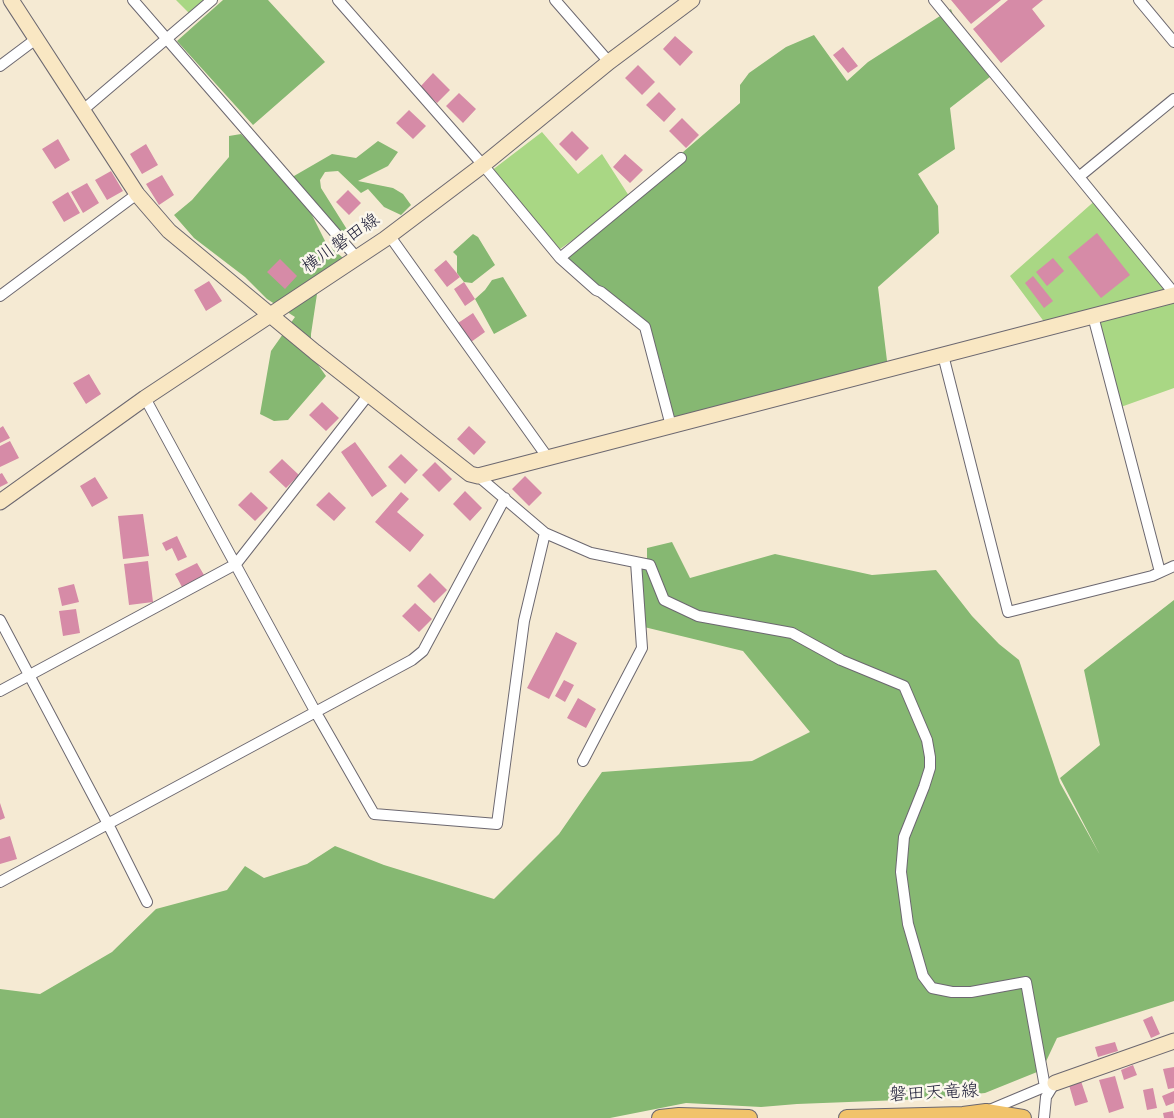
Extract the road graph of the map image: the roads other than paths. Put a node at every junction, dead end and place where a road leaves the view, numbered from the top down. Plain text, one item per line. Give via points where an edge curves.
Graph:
1 (11, 0) edge
2 (133, 0) edge
3 (212, 0) edge
4 (338, 0) edge
5 (555, 0) edge
6 (692, 0) edge
7 (934, 0) edge
8 (1139, 0) edge
9 (166, 38) junction
10 (36, 39) junction
11 (1174, 42) edge
12 (609, 62) junction
13 (0, 66) edge
14 (1174, 99) edge
15 (83, 110) junction
16 (681, 158) dead end
17 (483, 165) junction
18 (1080, 176) junction
19 (137, 194) junction
20 (389, 235) junction
21 (357, 258) junction
22 (560, 258) junction
23 (1174, 294) edge
24 (0, 296) edge
25 (270, 315) junction
26 (1093, 316) junction
27 (942, 355) junction
28 (369, 394) junction
29 (145, 398) junction
30 (671, 426) junction
31 (548, 458) junction
32 (478, 476) junction
33 (505, 498) junction
34 (0, 502) edge
35 (546, 533) junction
36 (636, 562) junction
37 (236, 564) junction
38 (1174, 566) edge
39 (1160, 572) junction
40 (0, 620) edge
41 (29, 676) junction
42 (0, 691) edge
43 (315, 711) junction
44 (583, 761) dead end
45 (108, 824) junction
46 (0, 882) edge
47 (147, 902) dead end
48 (1174, 1041) edge
49 (1050, 1085) junction
50 (986, 1112) junction
51 (963, 1117) edge
52 (660, 1118) edge
53 (749, 1118) edge
54 (847, 1118) edge
55 (1023, 1118) edge
56 (1044, 1118) edge

1 - 10 street
2 - 9 street
3 - 9 street
4 - 17 street
5 - 12 street
6 - 12 street, 横川磐田線
7 - 18 street
8 - 11 street
9 - 15 street
9 - 21 street
10 - 13 street
10 - 15 street
12 - 17 street, 横川磐田線
14 - 18 street
15 - 19 street
16 - 22 street
17 - 20 street, 横川磐田線
17 - 22 street
18 - 23 street
19 - 24 street
19 - 25 street via 169,231
20 - 21 street, 横川磐田線
20 - 31 street
21 - 25 street, 横川磐田線
22 - 30 street via 645,327
23 - 26 street
25 - 28 street
25 - 29 street, 横川磐田線
26 - 27 street
26 - 39 street
27 - 30 street
27 - 39 street via 1008,612
28 - 32 street via 470,474
28 - 37 street
29 - 34 street, 横川磐田線
29 - 37 street
30 - 31 street
31 - 32 street
32 - 33 street
33 - 35 street
33 - 43 street via 423,651 412,660
35 - 36 street via 591,553
35 - 43 street via 524,621 497,824 374,814
36 - 44 street via 642,648
36 - 49 street via 650,565 664,600 725,622 792,633 841,660 904,686 928,740 930,757 924,787 904,837 901,872 908,924 923,976 932,988 952,992 971,992 1026,982
37 - 41 street
37 - 43 street
38 - 39 street
40 - 41 street
41 - 42 street
41 - 45 street
43 - 45 street
45 - 46 street
45 - 47 street
48 - 49 street
49 - 50 street
49 - 56 street
50 - 51 main road, 磐田天竜線
50 - 55 main road, 磐田天竜線
51 - 54 main road, 磐田天竜線
52 - 53 main road

